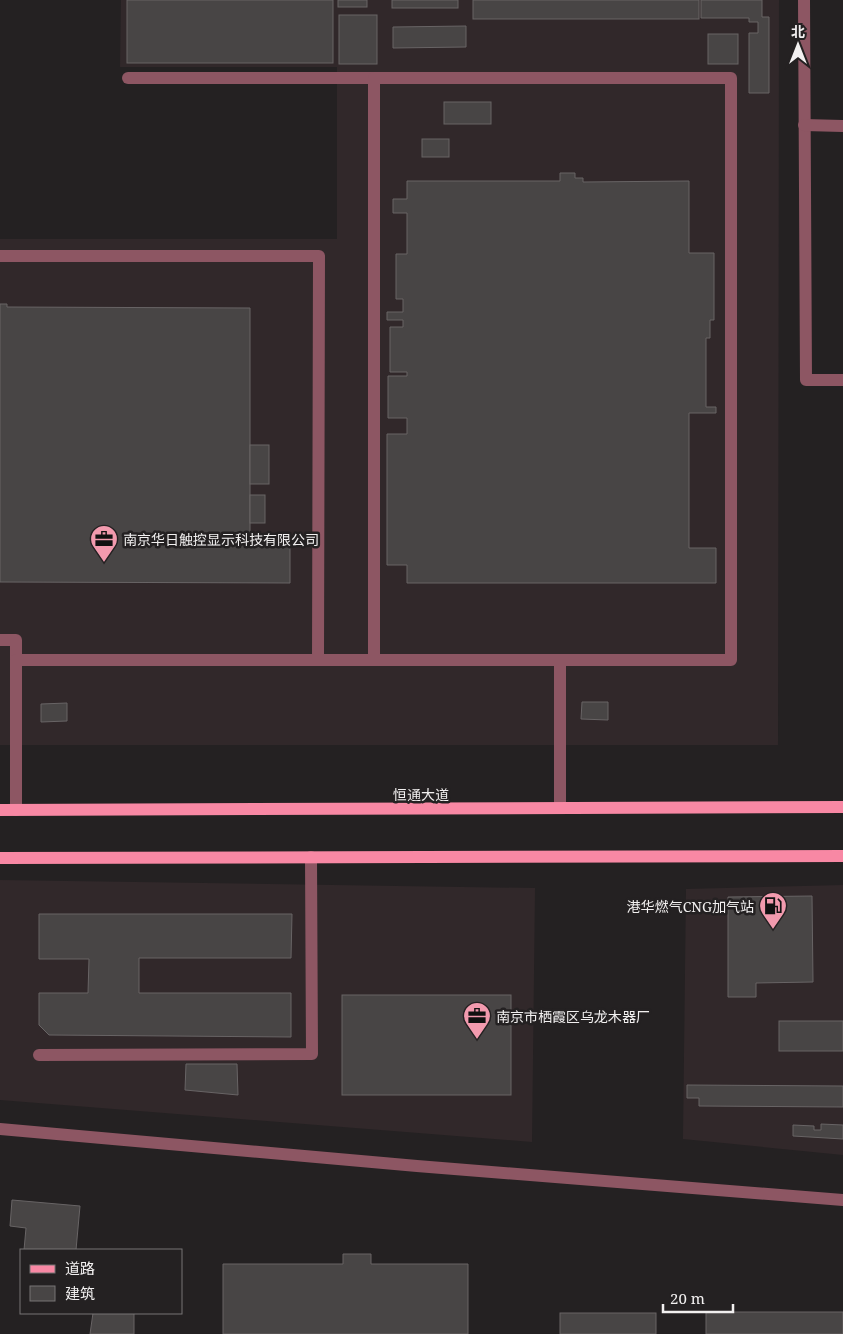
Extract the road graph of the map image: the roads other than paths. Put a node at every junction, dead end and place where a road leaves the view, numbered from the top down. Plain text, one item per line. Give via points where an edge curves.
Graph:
1 (804, 0) edge
2 (128, 78) dead end
3 (374, 78) junction
4 (804, 126) junction
5 (843, 126) edge
6 (0, 256) edge
7 (843, 380) edge
8 (0, 640) edge
9 (16, 660) junction
10 (318, 660) junction
11 (374, 660) junction
12 (560, 660) junction
13 (843, 807) edge
14 (560, 808) junction
15 (0, 810) edge
16 (16, 810) junction
17 (843, 856) edge
18 (312, 857) junction
19 (0, 858) edge
20 (39, 1055) dead end
21 (0, 1129) edge
22 (843, 1200) edge

1 - 4 lane
2 - 3 lane
3 - 11 lane
3 - 12 lane via 731,78 731,660
4 - 5 lane
4 - 7 lane via 806,380
6 - 10 lane via 319,256
8 - 9 lane via 16,640
9 - 10 lane
9 - 16 lane
10 - 11 lane
11 - 12 lane
12 - 14 lane
13 - 14 main road, 恒通大道
14 - 16 main road, 恒通大道
15 - 16 main road, 恒通大道
17 - 18 main road
18 - 19 main road
18 - 20 lane via 312,1054
21 - 22 lane

